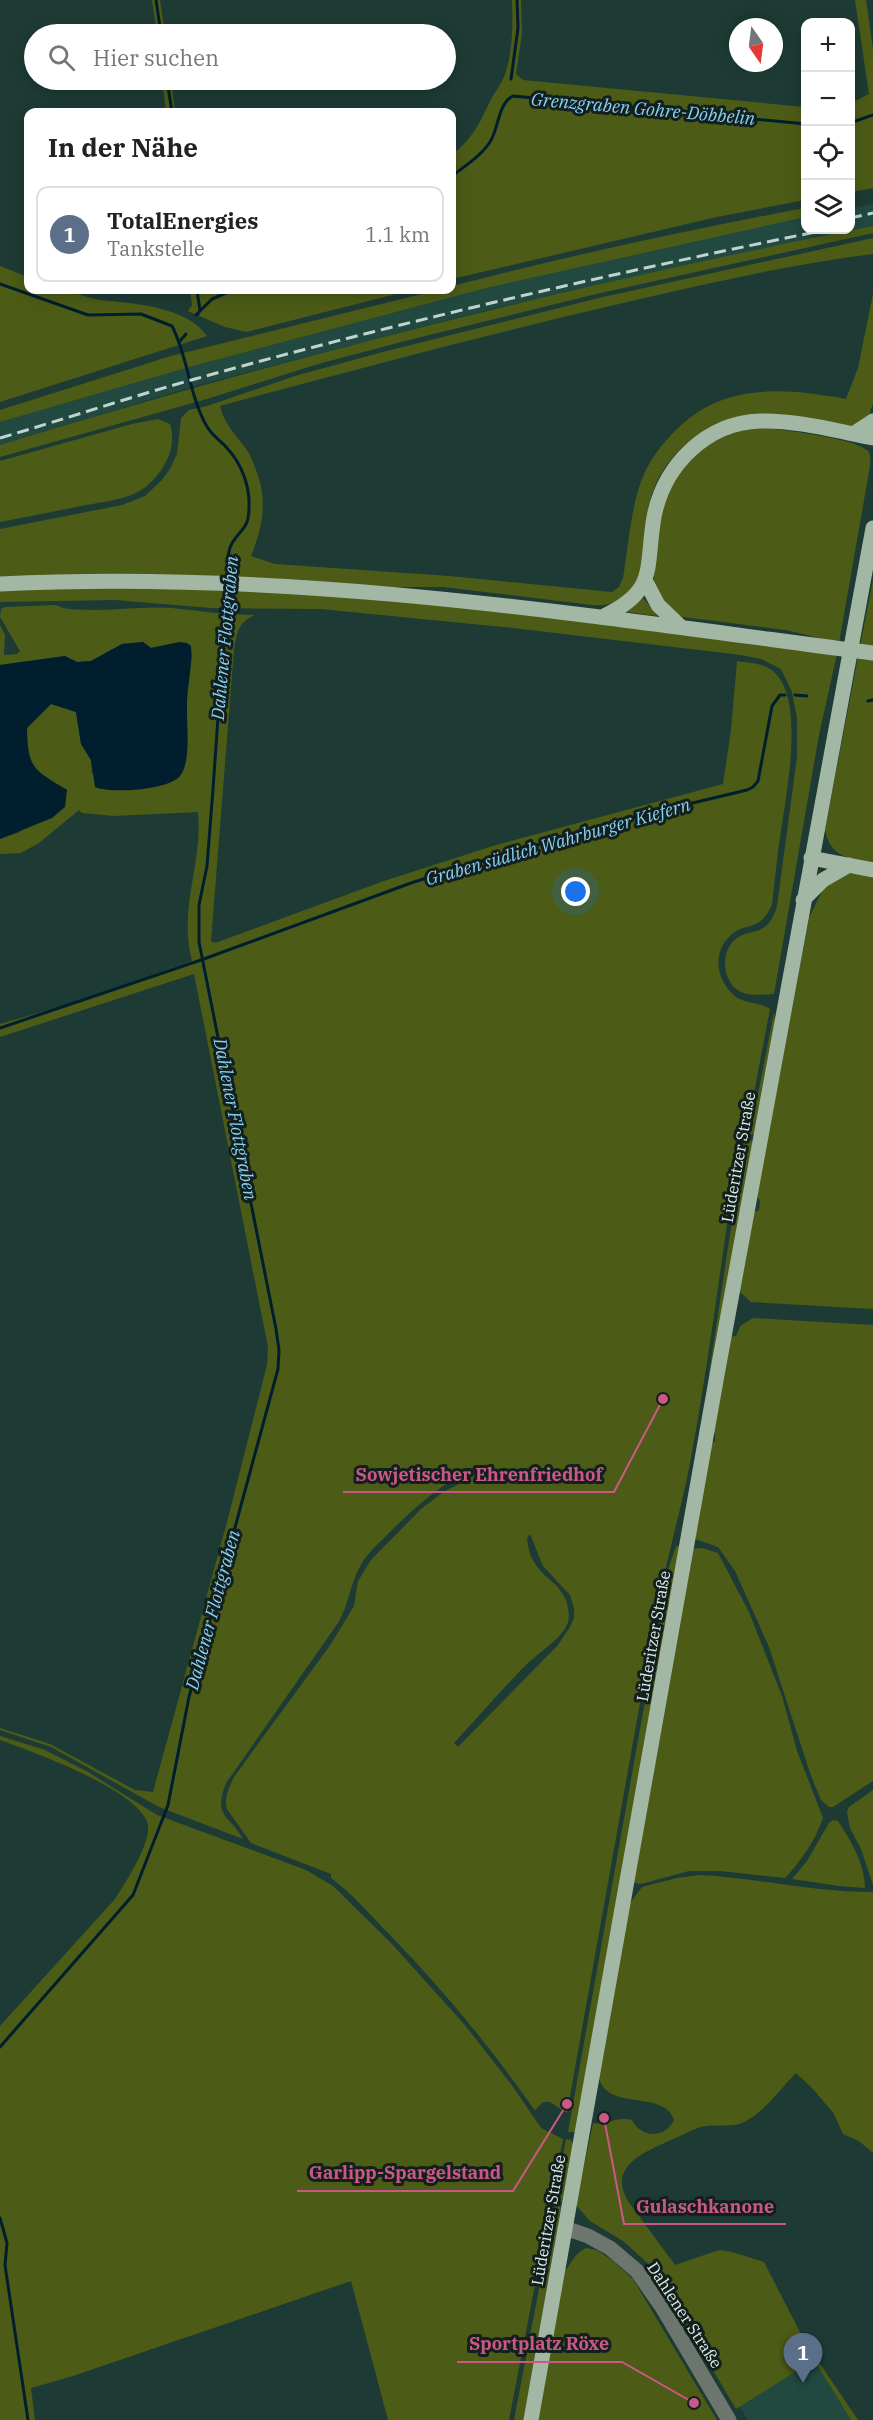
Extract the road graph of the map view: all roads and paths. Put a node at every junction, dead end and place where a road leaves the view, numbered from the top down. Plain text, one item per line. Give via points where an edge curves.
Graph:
1 (873, 421) edge
2 (853, 434) junction
3 (873, 438) edge
4 (873, 528) edge
5 (646, 582) junction
6 (0, 584) edge
7 (602, 617) junction
8 (681, 627) junction
9 (873, 653) edge
10 (812, 858) junction
11 (849, 865) junction
12 (873, 870) edge
13 (803, 900) junction
14 (565, 2228) junction
15 (531, 2420) edge
16 (729, 2420) edge

1 - 2 main road
2 - 3 main road
2 - 5 main road via 760,421 733,426 701,441 679,462 662,490 654,518
4 - 10 main road, Lüderitzer Straße
5 - 7 main road via 626,604
5 - 8 main road via 658,605
6 - 7 main road via 240,582 443,597
7 - 8 main road
8 - 9 main road
10 - 11 main road
10 - 13 main road, Lüderitzer Straße
11 - 12 main road
11 - 13 main road via 824,880
13 - 14 main road, Lüderitzer Straße
14 - 15 main road, Lüderitzer Straße
14 - 16 street, Dahlener Straße via 610,2248 637,2271

